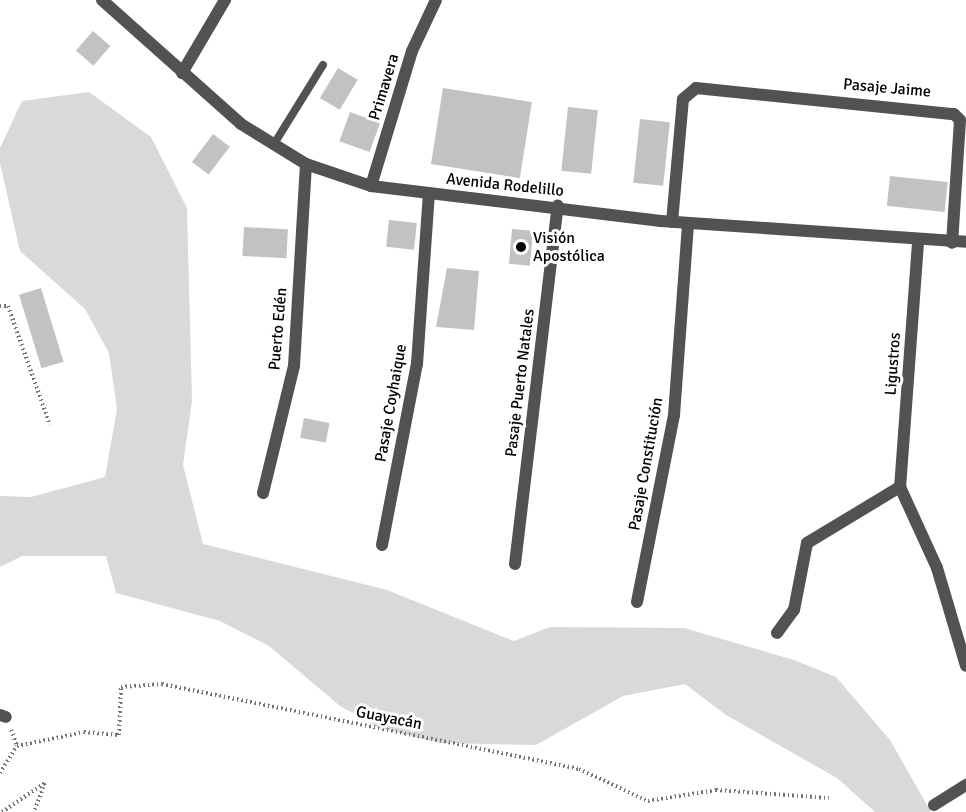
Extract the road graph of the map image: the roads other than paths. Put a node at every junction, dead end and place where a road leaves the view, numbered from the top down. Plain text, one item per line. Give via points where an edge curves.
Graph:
1 (102, 0) edge
2 (225, 0) edge
3 (436, 0) edge
4 (323, 65) dead end
5 (182, 73) junction
6 (274, 144) junction
7 (306, 164) junction
8 (371, 186) junction
9 (429, 194) junction
10 (558, 206) junction
11 (672, 222) junction
12 (688, 224) junction
13 (966, 242) edge
14 (918, 243) junction
15 (952, 243) junction
16 (900, 487) junction
17 (262, 493) dead end
18 (382, 545) dead end
19 (516, 564) dead end
20 (637, 602) dead end
21 (777, 633) dead end
22 (966, 666) edge
23 (966, 785) edge
24 (934, 805) dead end

1 - 5 street, Avenida Rodelillo
2 - 5 street
3 - 8 street, Primavera via 412,51
4 - 6 lane
5 - 6 street, Avenida Rodelillo via 241,124
6 - 7 street, Avenida Rodelillo
7 - 8 street, Avenida Rodelillo
7 - 17 street, Puerto Edén via 294,366
8 - 9 street, Avenida Rodelillo
9 - 10 street, Avenida Rodelillo
9 - 18 street, Pasaje Coyhaique via 417,364
10 - 11 street, Avenida Rodelillo
10 - 19 street, Pasaje Puerto Natales
11 - 12 street, Avenida Rodelillo
11 - 15 street, Pasaje Jaime via 686,91 696,87 950,111 960,120
12 - 14 street, Avenida Rodelillo
12 - 20 street, Pasaje Constitución via 674,415
13 - 15 street, Avenida Rodelillo
14 - 15 street, Avenida Rodelillo
14 - 16 street, Ligustros
16 - 21 street via 807,543 794,610
16 - 22 street, Ligustros via 937,568
23 - 24 street

